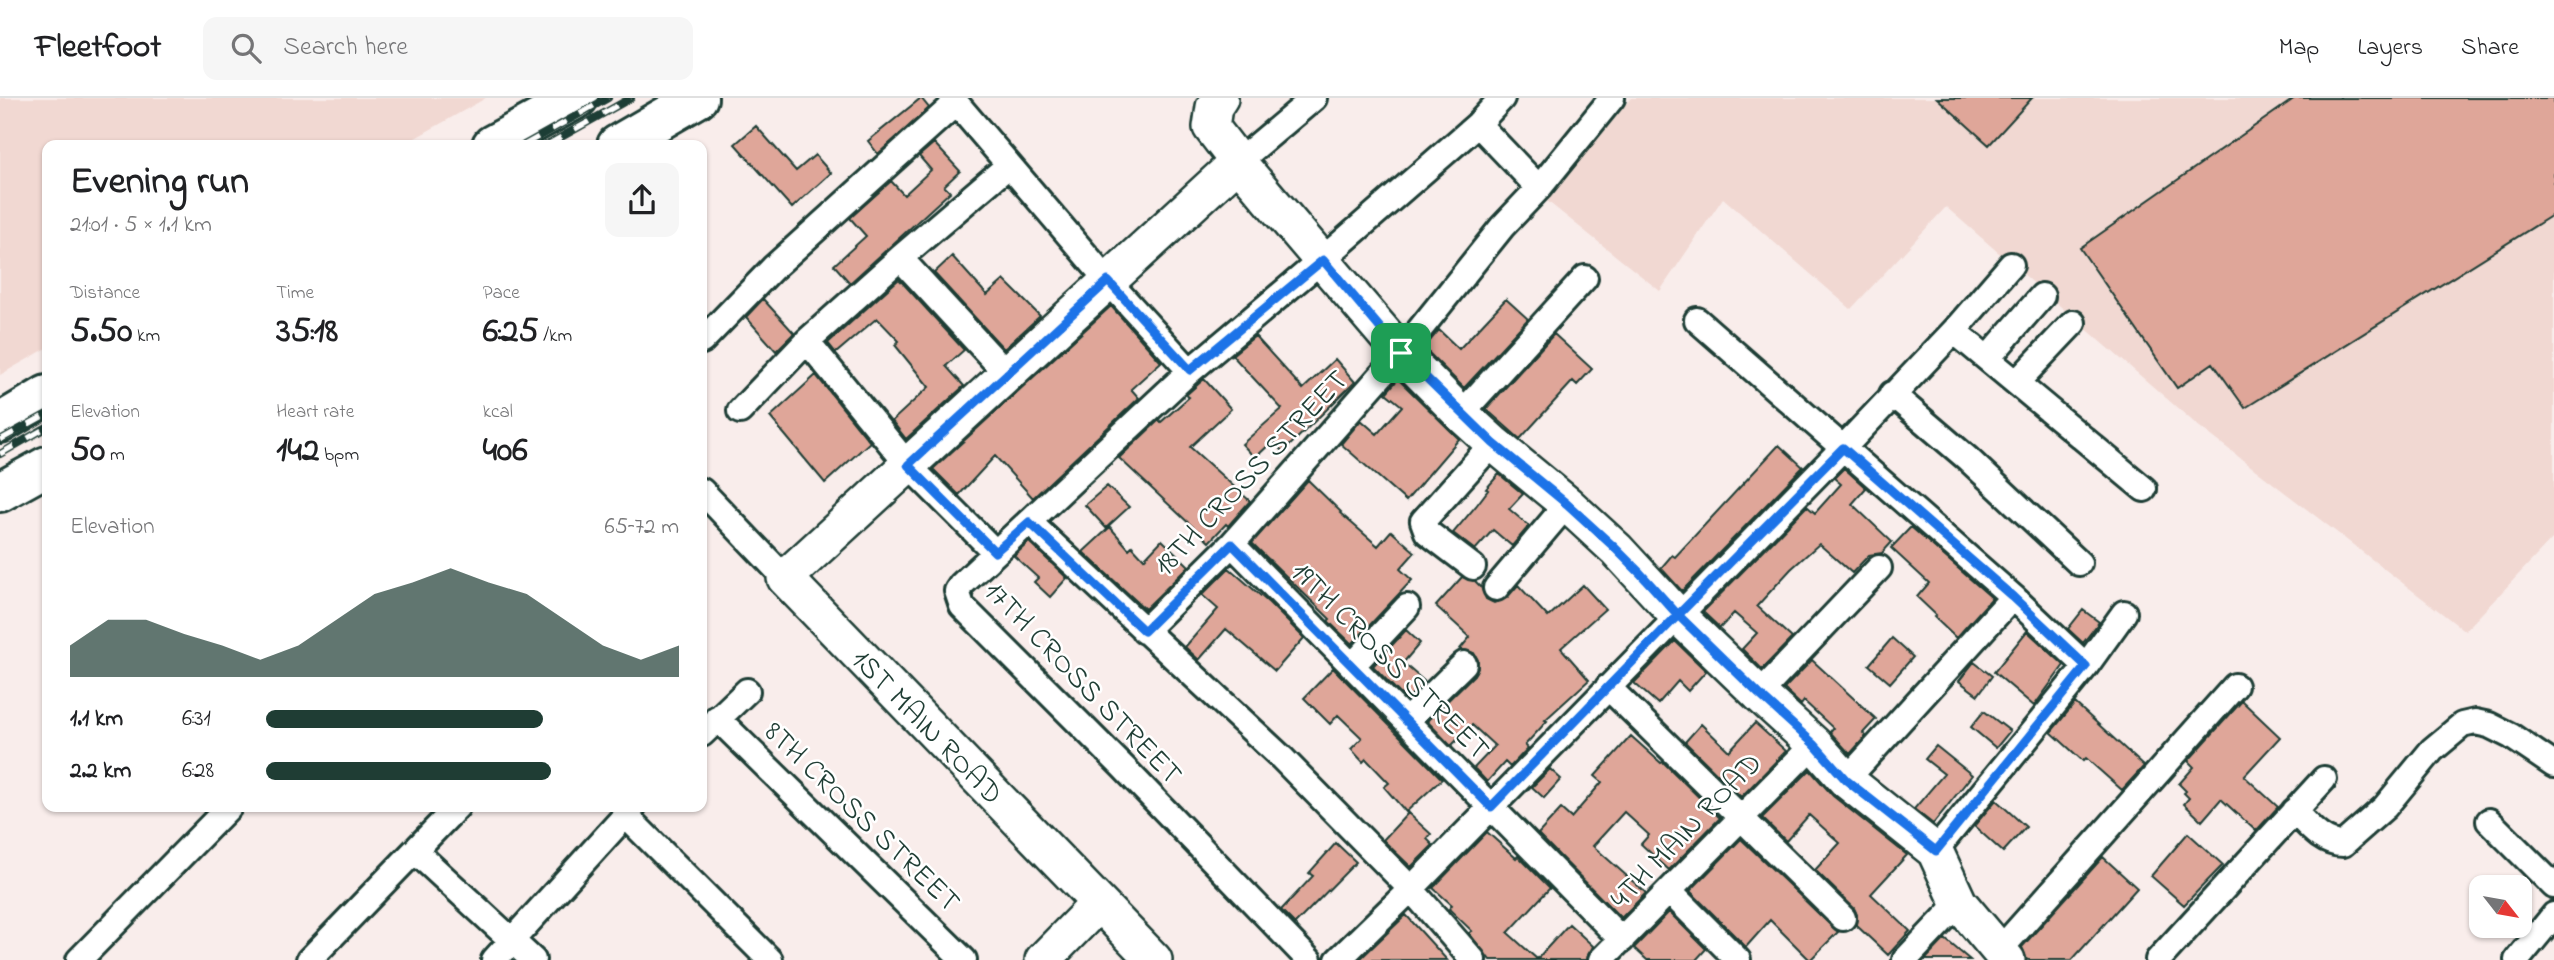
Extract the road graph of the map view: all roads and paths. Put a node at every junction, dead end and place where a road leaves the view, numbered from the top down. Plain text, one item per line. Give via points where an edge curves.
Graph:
1 (578, 98) edge
2 (698, 98) edge
3 (1220, 98) edge
4 (1314, 98) edge
5 (1502, 98) edge
6 (1612, 98) edge
7 (954, 100) edge
8 (1478, 124) junction
9 (501, 140) edge
10 (626, 140) edge
11 (1238, 162) junction
12 (1009, 165) junction
13 (1539, 188) junction
14 (900, 258) junction
15 (1323, 260) junction
16 (2011, 265) dead end
17 (1586, 278) dead end
18 (1108, 281) junction
19 (2042, 296) dead end
20 (1697, 320) dead end
21 (2073, 323) dead end
22 (1954, 331) junction
23 (707, 336) edge
24 (807, 341) junction
25 (1401, 353) junction
26 (1988, 358) junction
27 (1190, 370) junction
28 (1007, 374) junction
29 (2017, 382) junction
30 (1892, 394) junction
31 (42, 398) edge
32 (740, 411) dead end
33 (1461, 414) junction
34 (0, 423) edge
35 (1493, 443) junction
36 (1843, 448) junction
37 (908, 465) junction
38 (42, 469) edge
39 (2144, 489) dead end
40 (0, 492) edge
41 (707, 496) edge
42 (1567, 504) junction
43 (1029, 522) junction
44 (1232, 544) junction
45 (995, 552) junction
46 (2079, 563) dead end
47 (1473, 568) dead end
48 (1879, 568) dead end
49 (785, 578) junction
50 (1496, 588) dead end
51 (2013, 597) junction
52 (1407, 607) dead end
53 (2124, 613) dead end
54 (1678, 615) junction
55 (1144, 631) junction
56 (1464, 664) dead end
57 (1352, 666) junction
58 (2086, 666) junction
59 (2235, 686) dead end
60 (1608, 687) junction
61 (747, 691) dead end
62 (1759, 694) junction
63 (1406, 721) junction
64 (709, 726) edge
65 (1814, 744) junction
66 (2554, 765) edge
67 (2324, 779) dead end
68 (1846, 780) junction
69 (1491, 807) junction
70 (2294, 811) junction
71 (224, 812) edge
72 (452, 812) edge
73 (628, 812) edge
74 (630, 812) edge
75 (1741, 817) junction
76 (2489, 821) dead end
77 (1936, 851) junction
78 (416, 852) junction
79 (2554, 886) edge
80 (1411, 888) junction
81 (1669, 891) junction
82 (1099, 903) junction
83 (1959, 903) junction
84 (2554, 915) edge
85 (1843, 918) dead end
86 (1622, 940) junction
87 (512, 941) junction
88 (2003, 956) edge
89 (79, 960) edge
90 (309, 960) edge
91 (494, 960) edge
92 (533, 960) edge
93 (770, 960) edge
94 (964, 960) edge
95 (1042, 960) edge
96 (1154, 960) edge
97 (1309, 960) edge
98 (1338, 960) edge
99 (1473, 960) edge
100 (1601, 960) edge
101 (1738, 960) edge
102 (1905, 960) edge
103 (2158, 960) edge
104 (2517, 960) edge

1 - 9 main road
2 - 10 main road
3 - 11 street via 1211,127
4 - 11 street
5 - 8 street, 17TH CROSS STREET
6 - 13 street, 18TH CROSS STREET
7 - 12 street
7 - 23 street
8 - 13 street
8 - 15 street, 17TH CROSS STREET
11 - 15 street
11 - 18 street
12 - 14 street
12 - 18 street
13 - 25 street, 18TH CROSS STREET
14 - 24 street
14 - 28 street
15 - 25 street
15 - 27 street, 17TH CROSS STREET
16 - 22 street
17 - 33 street
18 - 27 street
18 - 28 street
19 - 26 street
20 - 36 street
21 - 29 street
22 - 26 street
22 - 30 street
24 - 32 street
24 - 37 street
25 - 33 street
25 - 44 street, 18TH CROSS STREET
26 - 29 street
27 - 43 street, 17TH CROSS STREET
28 - 37 street
29 - 39 street
30 - 36 street
30 - 46 street
31 - 34 main road
33 - 35 street
35 - 42 street
35 - 47 street via 1423,521 1427,532
36 - 51 street
36 - 54 street
37 - 45 street
37 - 49 street
38 - 40 main road
41 - 49 street, 1ST MAIN ROAD
42 - 50 street
42 - 54 street
43 - 45 street, 17TH CROSS STREET
43 - 55 street
44 - 55 street, 18TH CROSS STREET
44 - 57 street, 19TH CROSS STREET
45 - 97 street, 17TH CROSS STREET via 957,591 962,606
48 - 62 street
49 - 82 street, 1ST MAIN ROAD
51 - 58 street
51 - 68 street
52 - 57 street
53 - 58 street
54 - 60 street
54 - 62 street
55 - 80 street via 1282,758
56 - 63 street
57 - 63 street, 19TH CROSS STREET
58 - 77 street
59 - 88 street
60 - 69 street
60 - 75 street
61 - 64 street
62 - 65 street
63 - 69 street, 19TH CROSS STREET
64 - 94 street, 8TH CROSS STREET
65 - 68 street
65 - 75 street, 4TH MAIN ROAD
66 - 70 street via 2511,736 2475,722 2462,725 2432,750 2385,807 2343,844 2323,839
67 - 70 street
68 - 77 street
69 - 80 street
69 - 86 street, 19TH CROSS STREET
70 - 103 street
71 - 89 street
72 - 78 street
73 - 87 street
74 - 93 street
75 - 81 street, 4TH MAIN ROAD
75 - 85 street
76 - 79 street
77 - 83 street
78 - 87 street
78 - 90 street
80 - 98 street
80 - 99 street
81 - 86 street, 4TH MAIN ROAD
81 - 101 street
82 - 95 street
82 - 96 street, 1ST MAIN ROAD
83 - 88 street
83 - 102 street
84 - 104 street
86 - 100 street, 4TH MAIN ROAD
87 - 91 street
87 - 92 street

